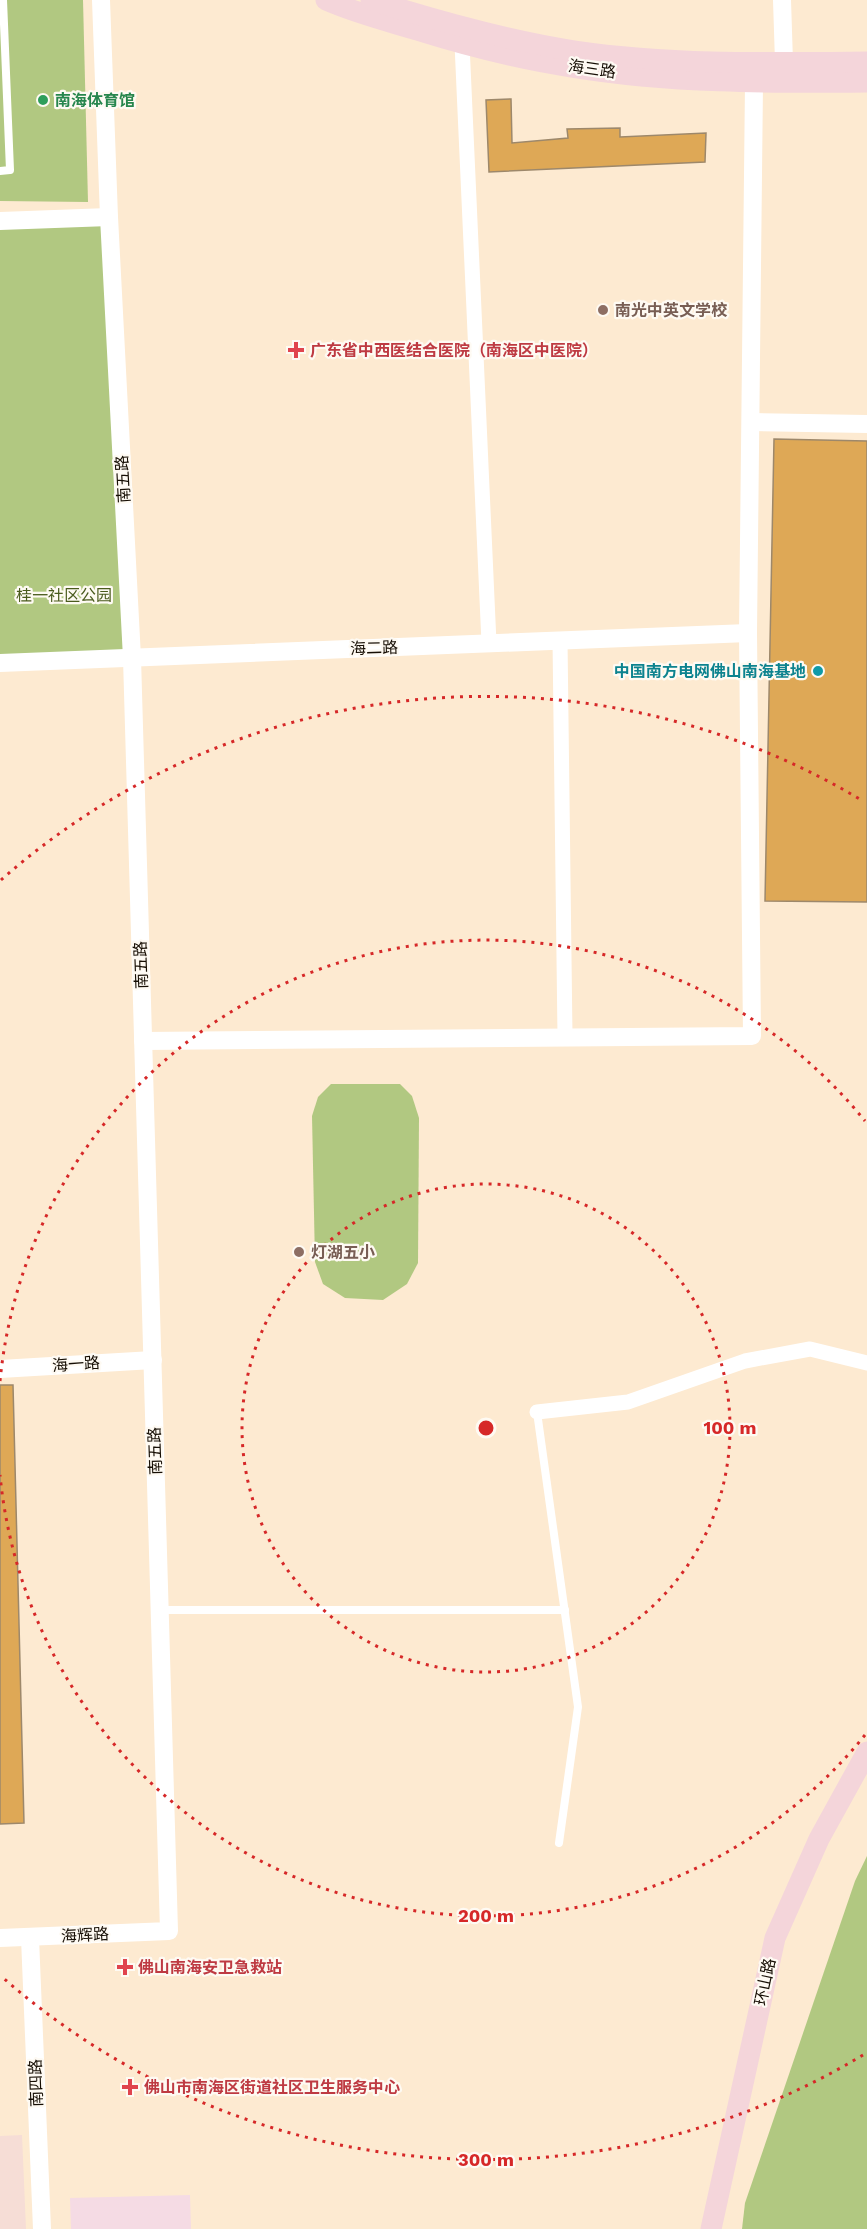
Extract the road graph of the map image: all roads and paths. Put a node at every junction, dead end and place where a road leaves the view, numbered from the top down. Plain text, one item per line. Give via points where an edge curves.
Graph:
1 (3, 0) edge
2 (101, 0) edge
3 (326, 0) edge
4 (370, 0) edge
5 (782, 0) edge
6 (462, 44) junction
7 (784, 62) junction
8 (867, 62) edge
9 (867, 82) edge
10 (754, 83) junction
11 (0, 171) edge
12 (110, 217) junction
13 (0, 221) edge
14 (751, 422) junction
15 (867, 424) edge
16 (748, 633) junction
17 (560, 640) junction
18 (489, 643) junction
19 (132, 658) junction
20 (0, 663) edge
21 (565, 1036) junction
22 (143, 1041) junction
23 (153, 1360) junction
24 (867, 1363) edge
25 (0, 1369) edge
26 (537, 1412) joint
27 (160, 1610) junction
28 (565, 1610) junction
29 (867, 1752) edge
30 (559, 1843) dead end
31 (169, 1930) joint
32 (0, 1938) edge
33 (30, 1938) junction
34 (42, 2229) edge
35 (711, 2229) edge

1 - 11 lane via 10,171
2 - 12 street, 南五路
3 - 6 main road, 海三路
4 - 7 main road, 海三路 via 463,27 577,51 716,62
5 - 7 street
6 - 10 main road, 海三路 via 573,67
6 - 18 street
7 - 8 main road, 海三路
9 - 10 main road, 海三路
10 - 14 street
12 - 13 street
12 - 19 street, 南五路
14 - 15 street
14 - 16 street
16 - 17 street, 海二路
16 - 21 street via 752,1036
17 - 18 street, 海二路
17 - 21 street
18 - 19 street, 海二路
19 - 20 street, 海二路
19 - 22 street, 南五路
21 - 22 street
22 - 23 street, 南五路
23 - 25 street, 海一路
23 - 27 street, 南五路
24 - 26 street via 810,1349 744,1361 628,1402
26 - 28 lane
27 - 28 lane
27 - 31 street, 南五路
28 - 30 lane via 578,1707
29 - 35 main road, 环山路 via 819,1839 775,1938
31 - 33 street, 海辉路
32 - 33 street, 海辉路
33 - 34 street, 南四路

